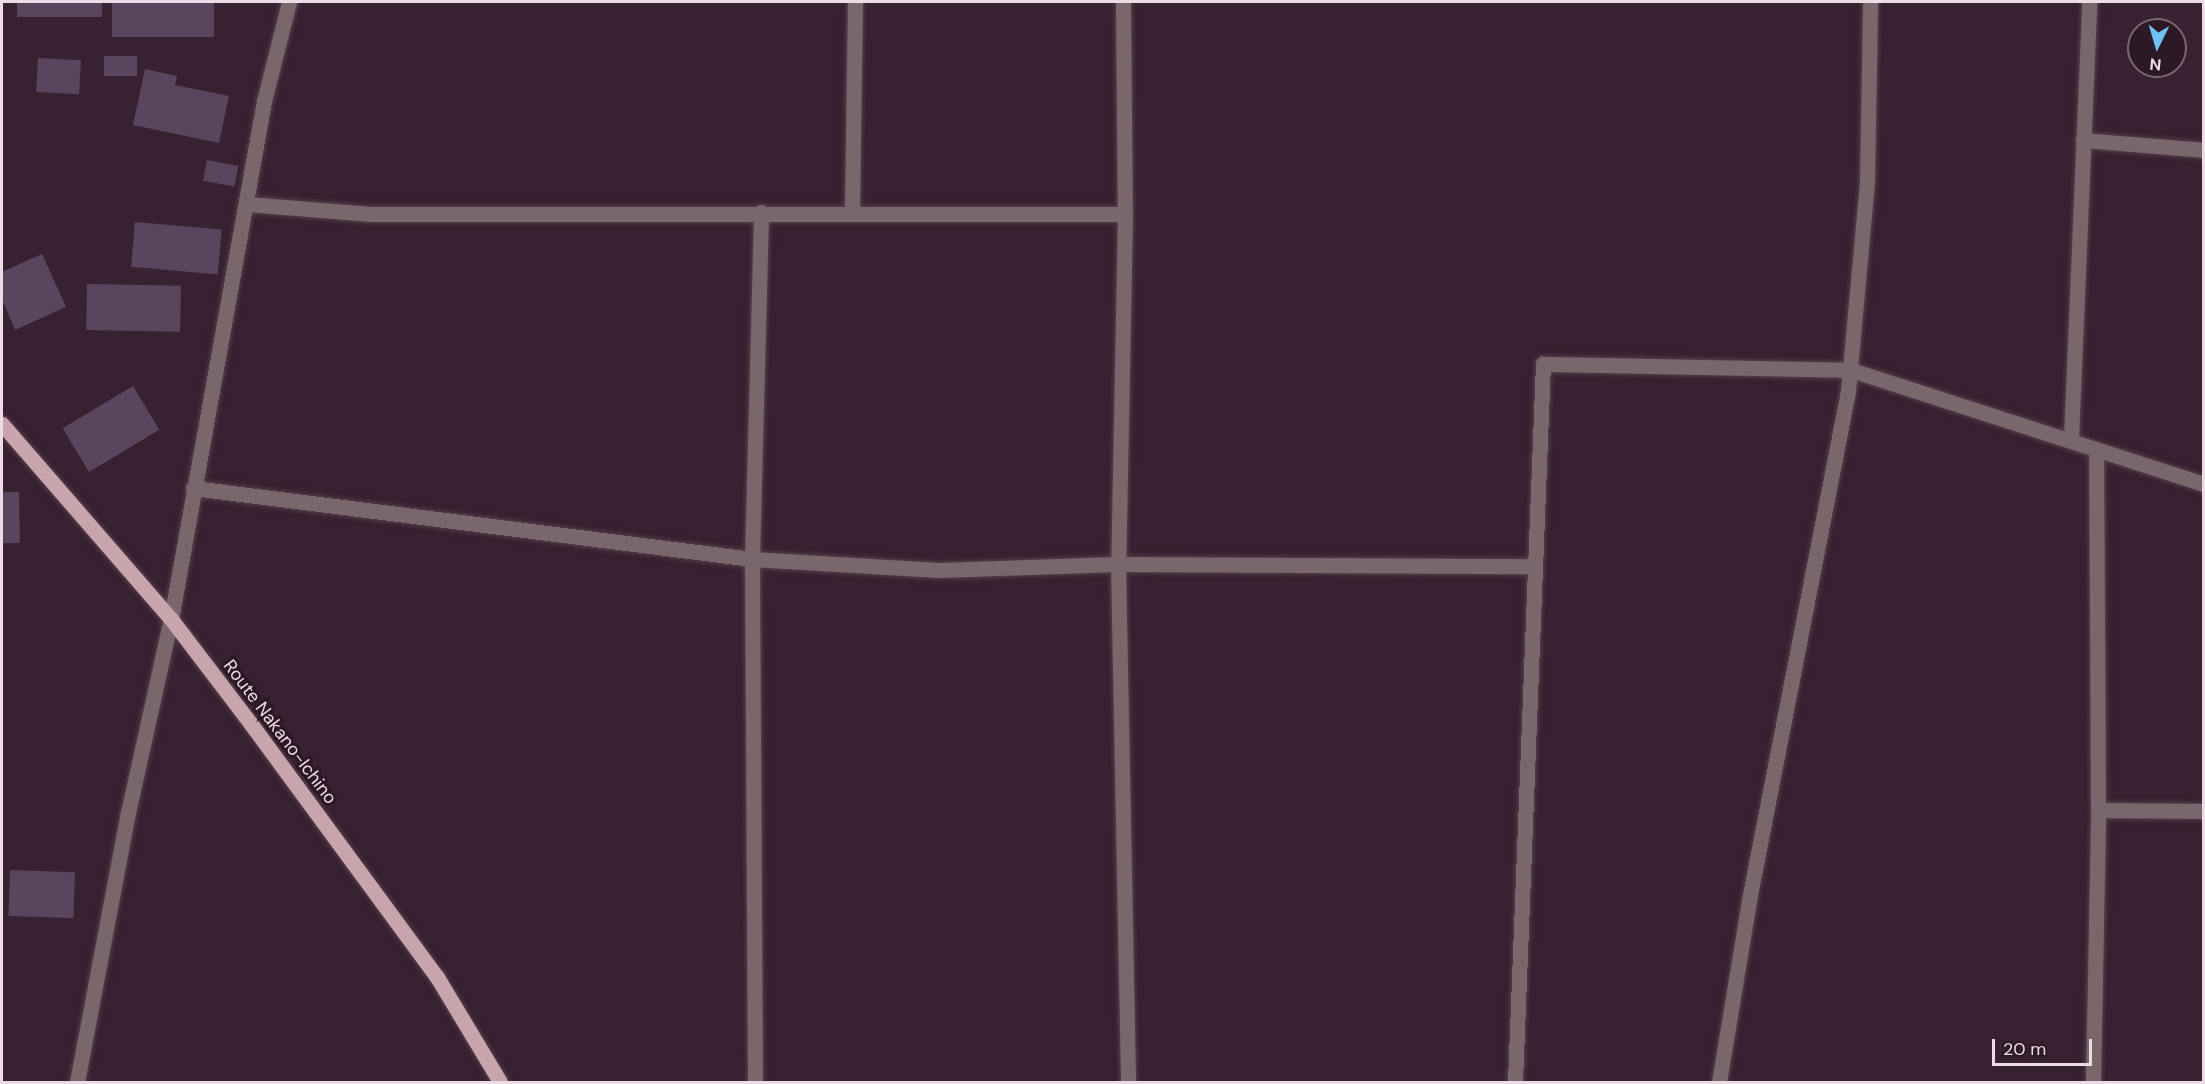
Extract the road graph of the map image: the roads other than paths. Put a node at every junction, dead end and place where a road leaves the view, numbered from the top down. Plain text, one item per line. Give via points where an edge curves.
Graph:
1 (289, 2) edge
2 (855, 2) edge
3 (1123, 2) edge
4 (1870, 2) edge
5 (2090, 2) edge
6 (2083, 140) junction
7 (2204, 150) edge
8 (247, 204) junction
9 (761, 212) junction
10 (852, 212) junction
11 (1125, 214) junction
12 (1851, 370) junction
13 (2, 424) edge
14 (2070, 439) junction
15 (2096, 449) junction
16 (2204, 484) edge
17 (193, 488) junction
18 (752, 559) junction
19 (1118, 564) junction
20 (1532, 566) junction
21 (171, 619) junction
22 (2098, 810) junction
23 (2204, 811) edge
24 (77, 1083) edge
25 (500, 1083) edge
26 (755, 1083) edge
27 (1128, 1083) edge
28 (1515, 1083) edge
29 (1719, 1083) edge
30 (2093, 1083) edge

1 - 8 street via 264,101
2 - 10 street
3 - 11 street
4 - 12 street via 1867,182
5 - 6 street
6 - 7 street
6 - 14 street
8 - 9 street via 372,214
8 - 17 street
9 - 10 street
9 - 18 street
10 - 11 street
11 - 19 street
12 - 14 street
12 - 20 street via 1543,364
12 - 29 street via 1749,900
13 - 21 main road, Route Nakano-Ichino
14 - 15 street
15 - 16 street
15 - 22 street
17 - 18 street
17 - 21 street
18 - 19 street via 939,570
18 - 26 street
19 - 20 street
19 - 27 street
20 - 28 street
21 - 24 street via 127,817
21 - 25 main road, Route Nakano-Ichino via 437,977
22 - 23 street
22 - 30 street

